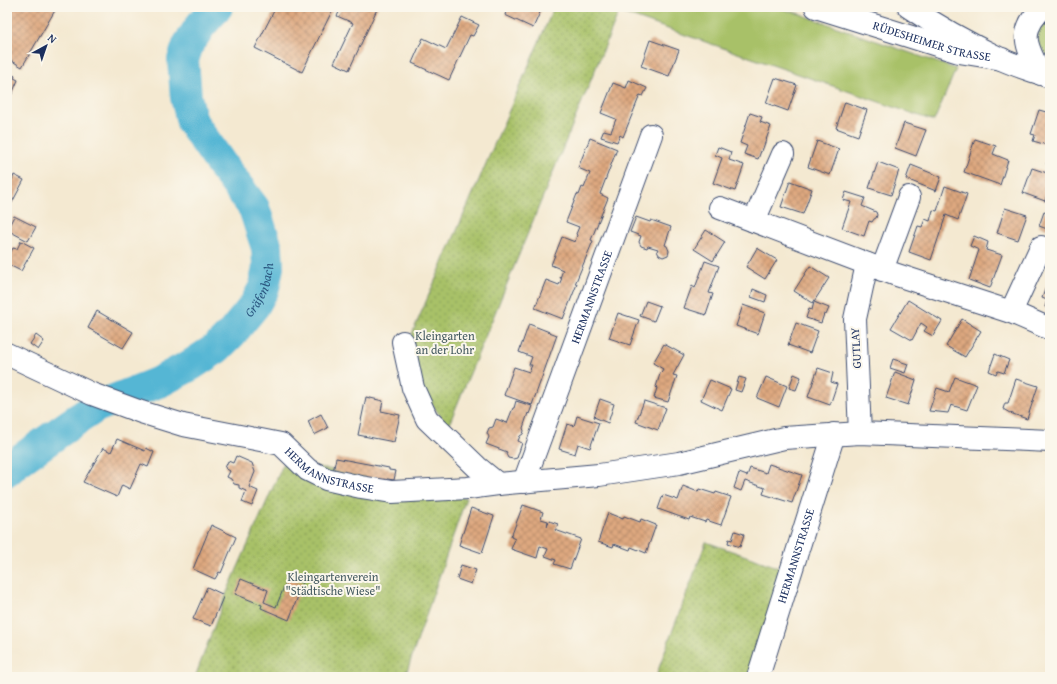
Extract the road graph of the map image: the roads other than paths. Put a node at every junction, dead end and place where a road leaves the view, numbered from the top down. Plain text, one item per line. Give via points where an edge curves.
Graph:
1 (816, 7) edge
2 (910, 7) edge
3 (1044, 7) edge
4 (1002, 59) junction
5 (1045, 75) edge
6 (651, 135) dead end
7 (783, 154) dead end
8 (909, 197) dead end
9 (720, 208) dead end
10 (754, 221) junction
11 (1041, 247) dead end
12 (874, 267) junction
13 (1011, 312) junction
14 (1050, 329) edge
15 (403, 342) dead end
16 (7, 354) edge
17 (860, 433) junction
18 (834, 434) junction
19 (1050, 441) edge
20 (524, 482) junction
21 (498, 484) junction
22 (758, 677) edge

1 - 4 street, RÜDESHEIMER STRASSE via 959,52
2 - 4 street, RÜDESHEIMER STRASSE via 947,31
3 - 5 street via 1030,23 1027,40 1029,50
4 - 5 street, RÜDESHEIMER STRASSE
6 - 20 street, HERMANNSTRASSE
7 - 10 street
8 - 12 street, GUTLAY
9 - 10 street
10 - 12 street
11 - 13 street
12 - 13 street
12 - 17 street, GUTLAY via 855,319
13 - 14 street
15 - 21 street via 412,388 427,418
16 - 21 street, HERMANNSTRASSE via 92,394 141,412 183,425 281,444 308,470 326,479 392,492
17 - 18 street, HERMANNSTRASSE
17 - 19 street, HERMANNSTRASSE
18 - 20 street, HERMANNSTRASSE via 784,438 679,463 599,475
18 - 22 street, HERMANNSTRASSE
20 - 21 street, HERMANNSTRASSE

